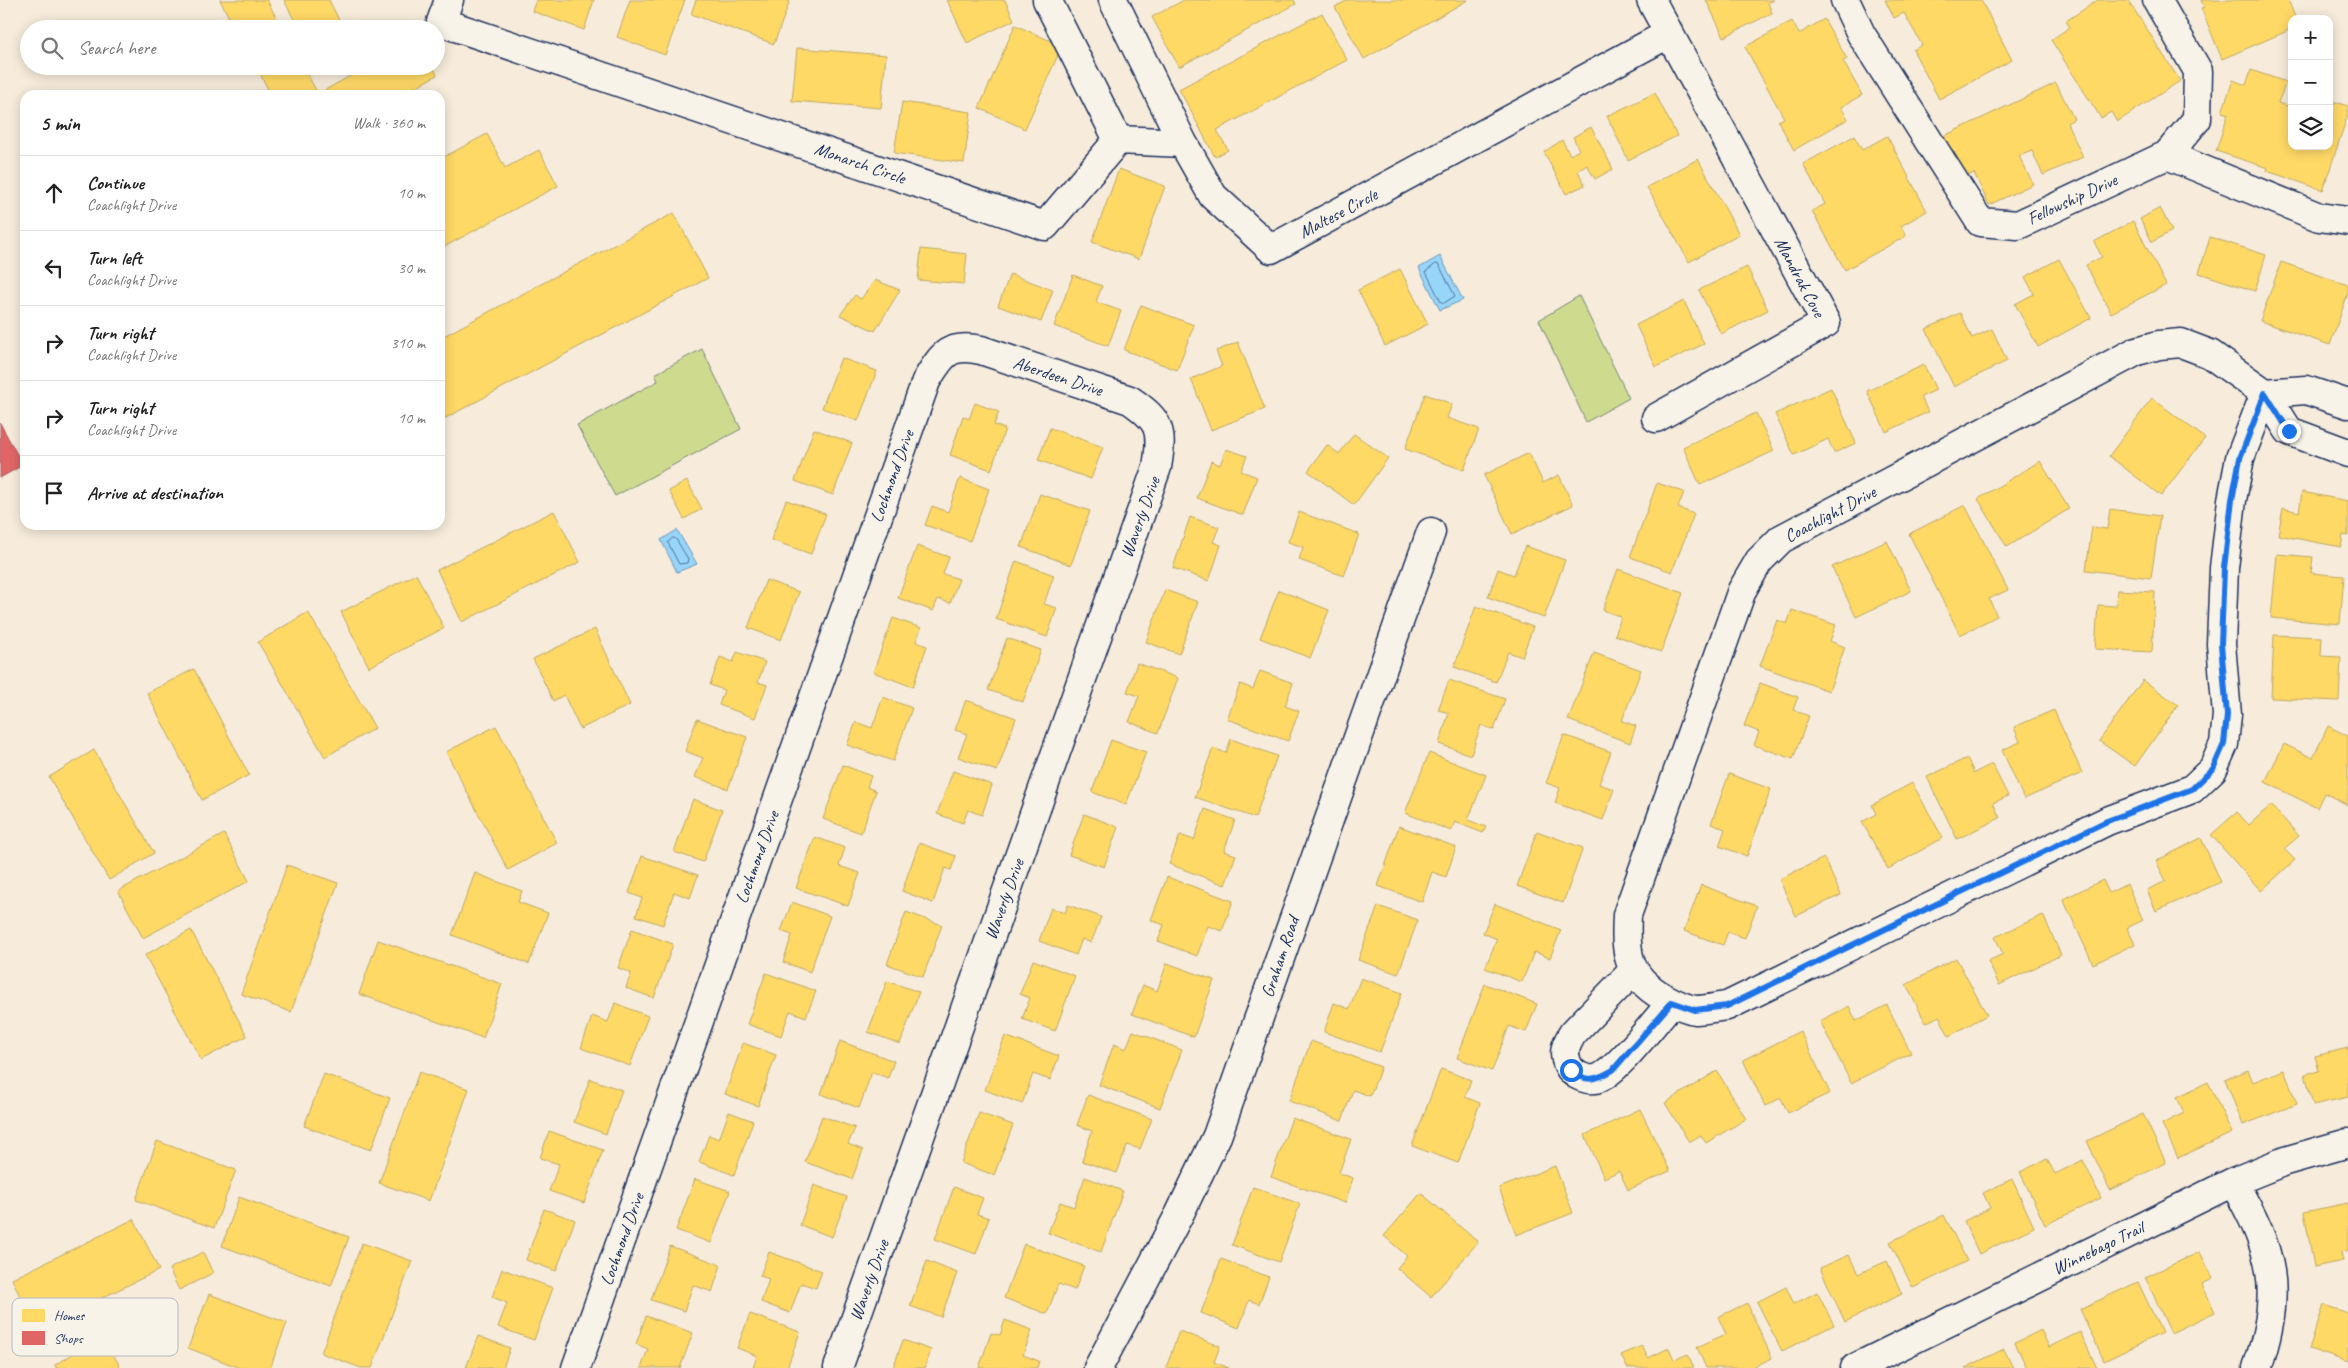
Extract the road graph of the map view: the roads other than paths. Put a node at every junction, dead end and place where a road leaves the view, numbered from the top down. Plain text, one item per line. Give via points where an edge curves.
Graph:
1 (449, 0) edge
2 (1047, 0) edge
3 (1113, 0) edge
4 (1651, 0) edge
5 (1845, 0) edge
6 (2157, 0) edge
7 (443, 20) edge
8 (445, 23) edge
9 (1668, 34) junction
10 (1118, 140) junction
11 (1183, 143) junction
12 (2167, 155) junction
13 (2348, 207) edge
14 (2319, 217) junction
15 (2348, 221) edge
16 (947, 352) joint
17 (2265, 393) junction
18 (2348, 404) edge
19 (1656, 418) dead end
20 (1158, 428) joint
21 (2348, 453) edge
22 (1430, 532) dead end
23 (1633, 971) junction
24 (1672, 1002) junction
25 (2348, 1142) edge
26 (2233, 1182) junction
27 (1898, 1358) edge
28 (576, 1368) edge
29 (838, 1368) edge
30 (1098, 1368) edge
31 (1855, 1368) edge
32 (2257, 1368) edge

1 - 7 street, Monarch Circle
2 - 10 street
3 - 11 street, Maltese Circle
4 - 9 street
5 - 12 street, Fellowship Drive via 1860,34 1980,222 2018,225
6 - 12 street via 2198,71 2197,119
8 - 10 street, Monarch Circle via 1045,226
9 - 11 street, Maltese Circle via 1271,249 1213,196
9 - 19 street, Mandrak Cove via 1826,323
10 - 11 street
12 - 14 street
13 - 14 street
14 - 15 street
16 - 20 street, Aberdeen Drive via 964,347 981,350 1130,400 1149,413
16 - 28 street, Lochmond Drive via 926,381
17 - 18 street via 2306,390
17 - 21 street, Coachlight Drive via 2289,431
17 - 23 street, Coachlight Drive via 2210,354 2181,343 2137,351 1781,539 1759,561 1742,590 1626,915 1626,942
17 - 24 street, Coachlight Drive via 2240,458 2232,500 2224,568 2221,644 2227,715 2224,744 2213,769 2192,789 2107,821 1727,1006 1695,1010
20 - 29 street, Waverly Drive via 1161,445 1158,467
22 - 30 street, Graham Road via 1217,1136
23 - 24 street, Coachlight Drive via 1649,989
23 - 24 street via 1572,1033 1564,1053 1573,1072 1584,1078 1596,1079 1613,1070
25 - 26 street, Winnebago Trail via 2285,1161
26 - 27 street, Winnebago Trail
26 - 32 street via 2254,1217 2267,1252 2273,1286 2271,1318
27 - 31 street, Winnebago Trail

